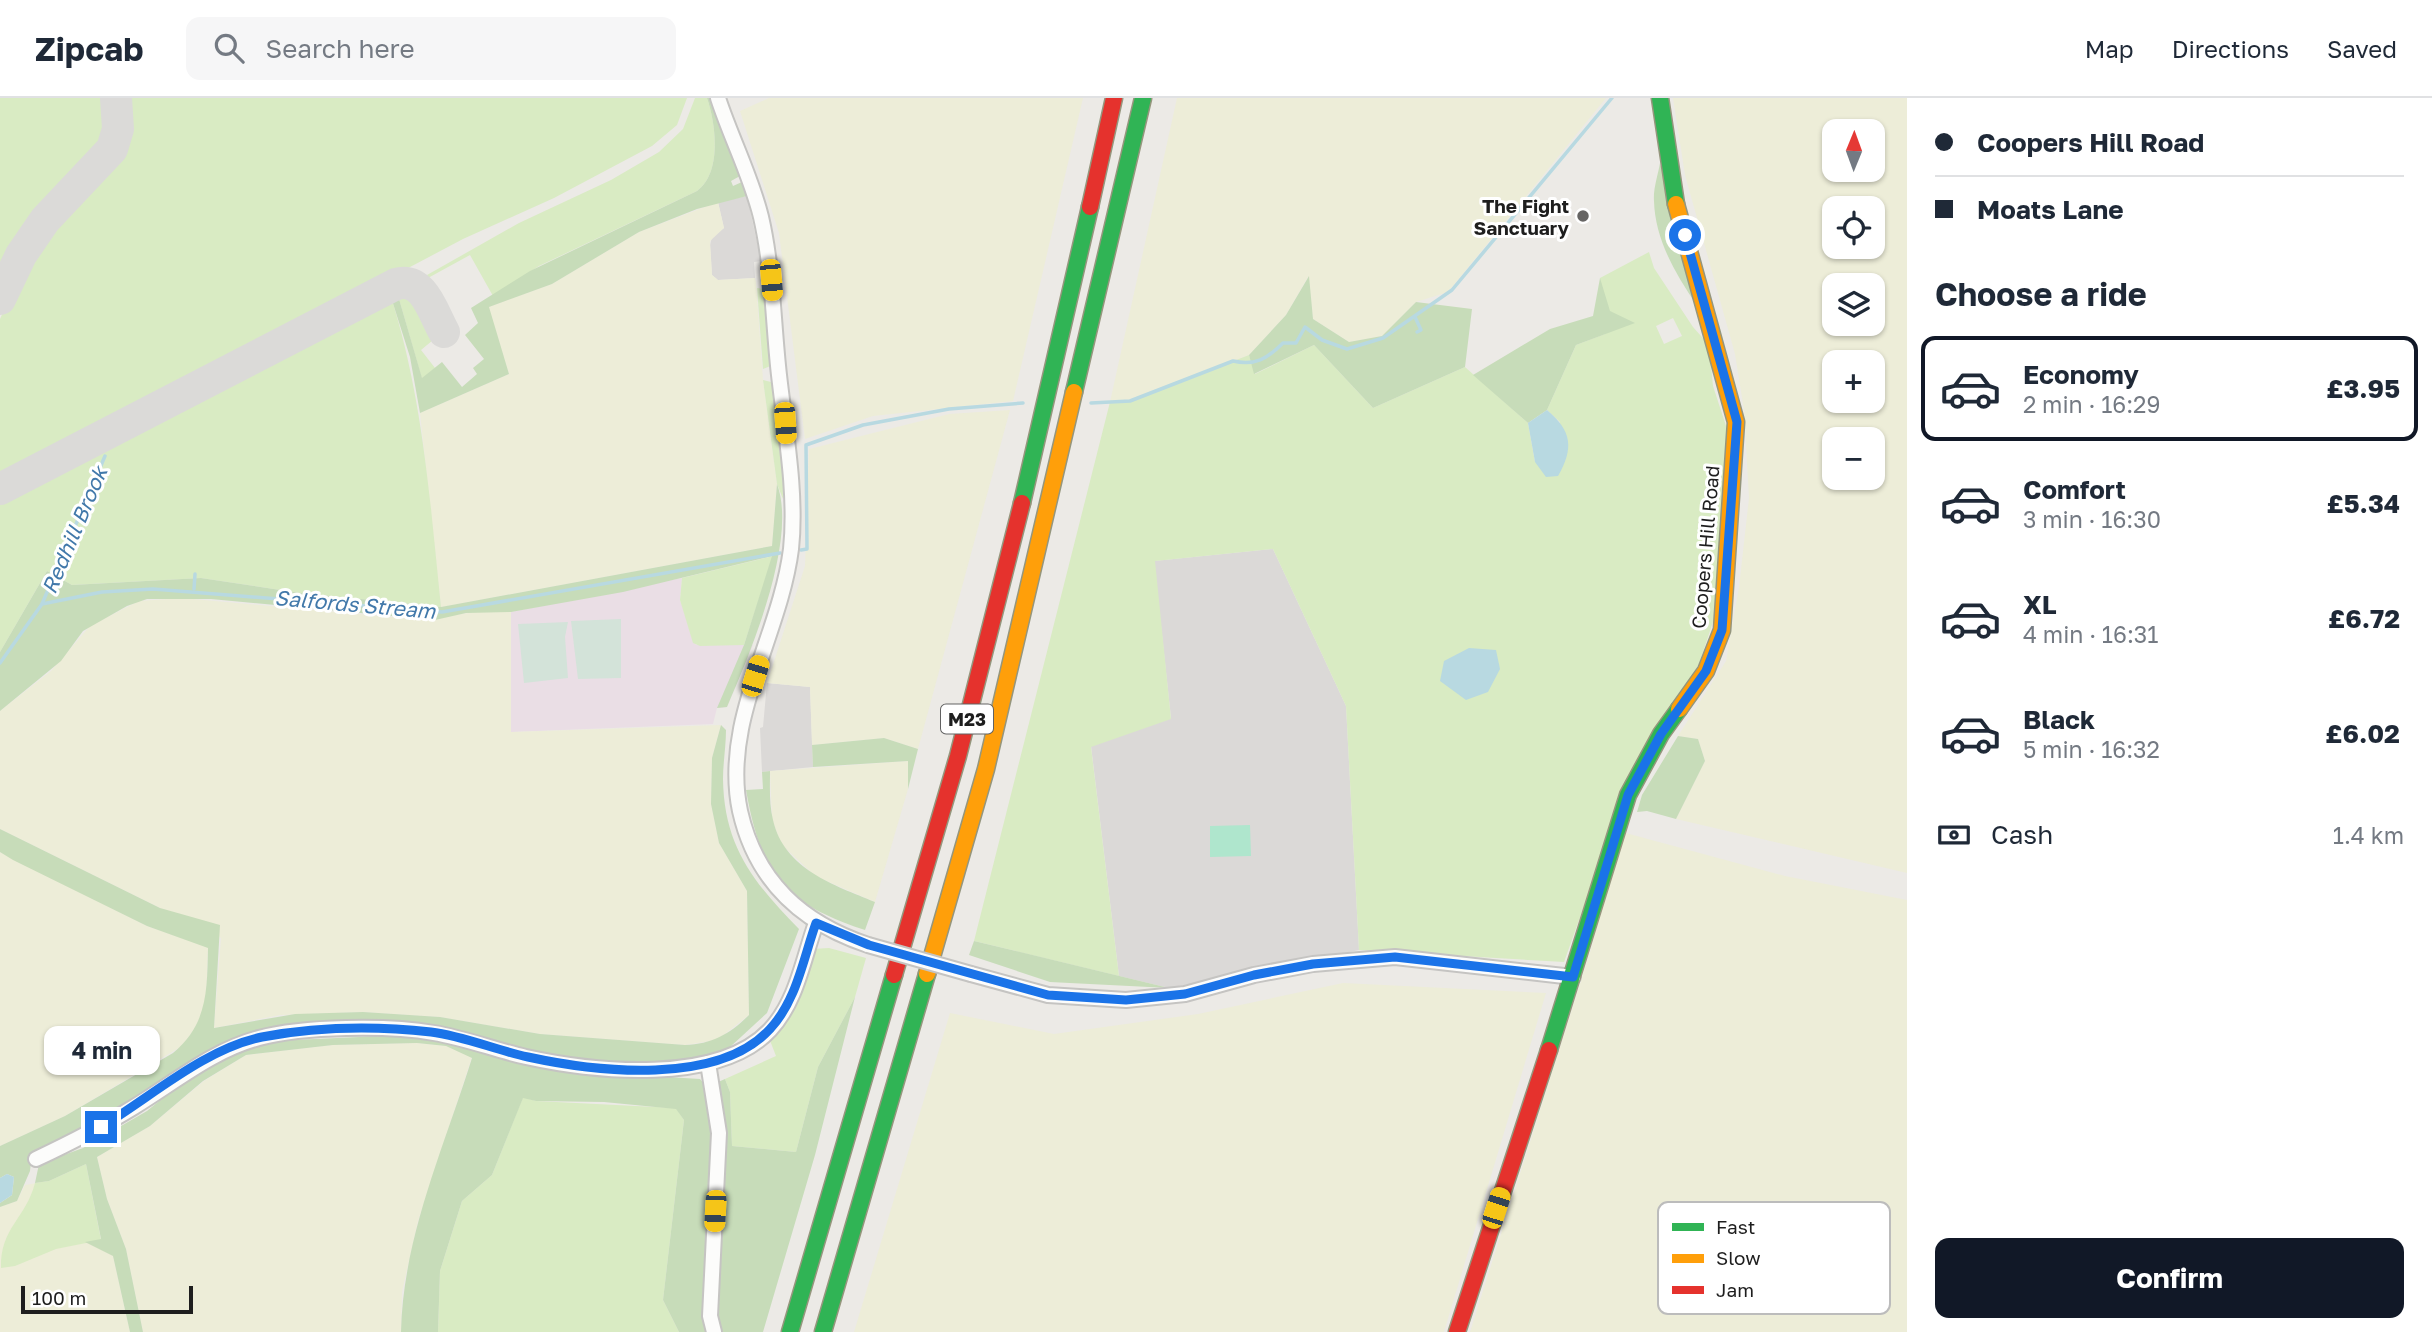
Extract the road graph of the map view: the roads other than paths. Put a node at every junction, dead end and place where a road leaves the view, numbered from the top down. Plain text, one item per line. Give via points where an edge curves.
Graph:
1 (718, 98) edge
2 (1114, 98) edge
3 (1143, 98) edge
4 (1660, 98) edge
5 (816, 923) junction
6 (1573, 977) junction
7 (708, 1063) junction
8 (36, 1159) dead end
9 (714, 1332) edge
10 (790, 1332) edge
11 (823, 1332) edge
12 (1457, 1332) edge

1 - 5 street via 754,194 766,242 791,532 789,558 739,744 737,790 744,823 765,868 788,901
2 - 10 main road, M23 via 1034,456 958,756
3 - 11 main road, M23 via 986,769
4 - 6 main road, Coopers Hill Road via 1672,189 1737,422 1722,630 1706,671 1661,734 1628,795
5 - 6 street, bridge via 869,945 1048,995 1126,1000 1185,994 1313,964 1395,957
5 - 7 street via 797,983 776,1022 740,1053
6 - 12 main road, Coopers Hill Road
7 - 8 street via 624,1068 560,1063 433,1033 306,1031 260,1038 200,1064 101,1127
7 - 9 street via 719,1133 710,1315

